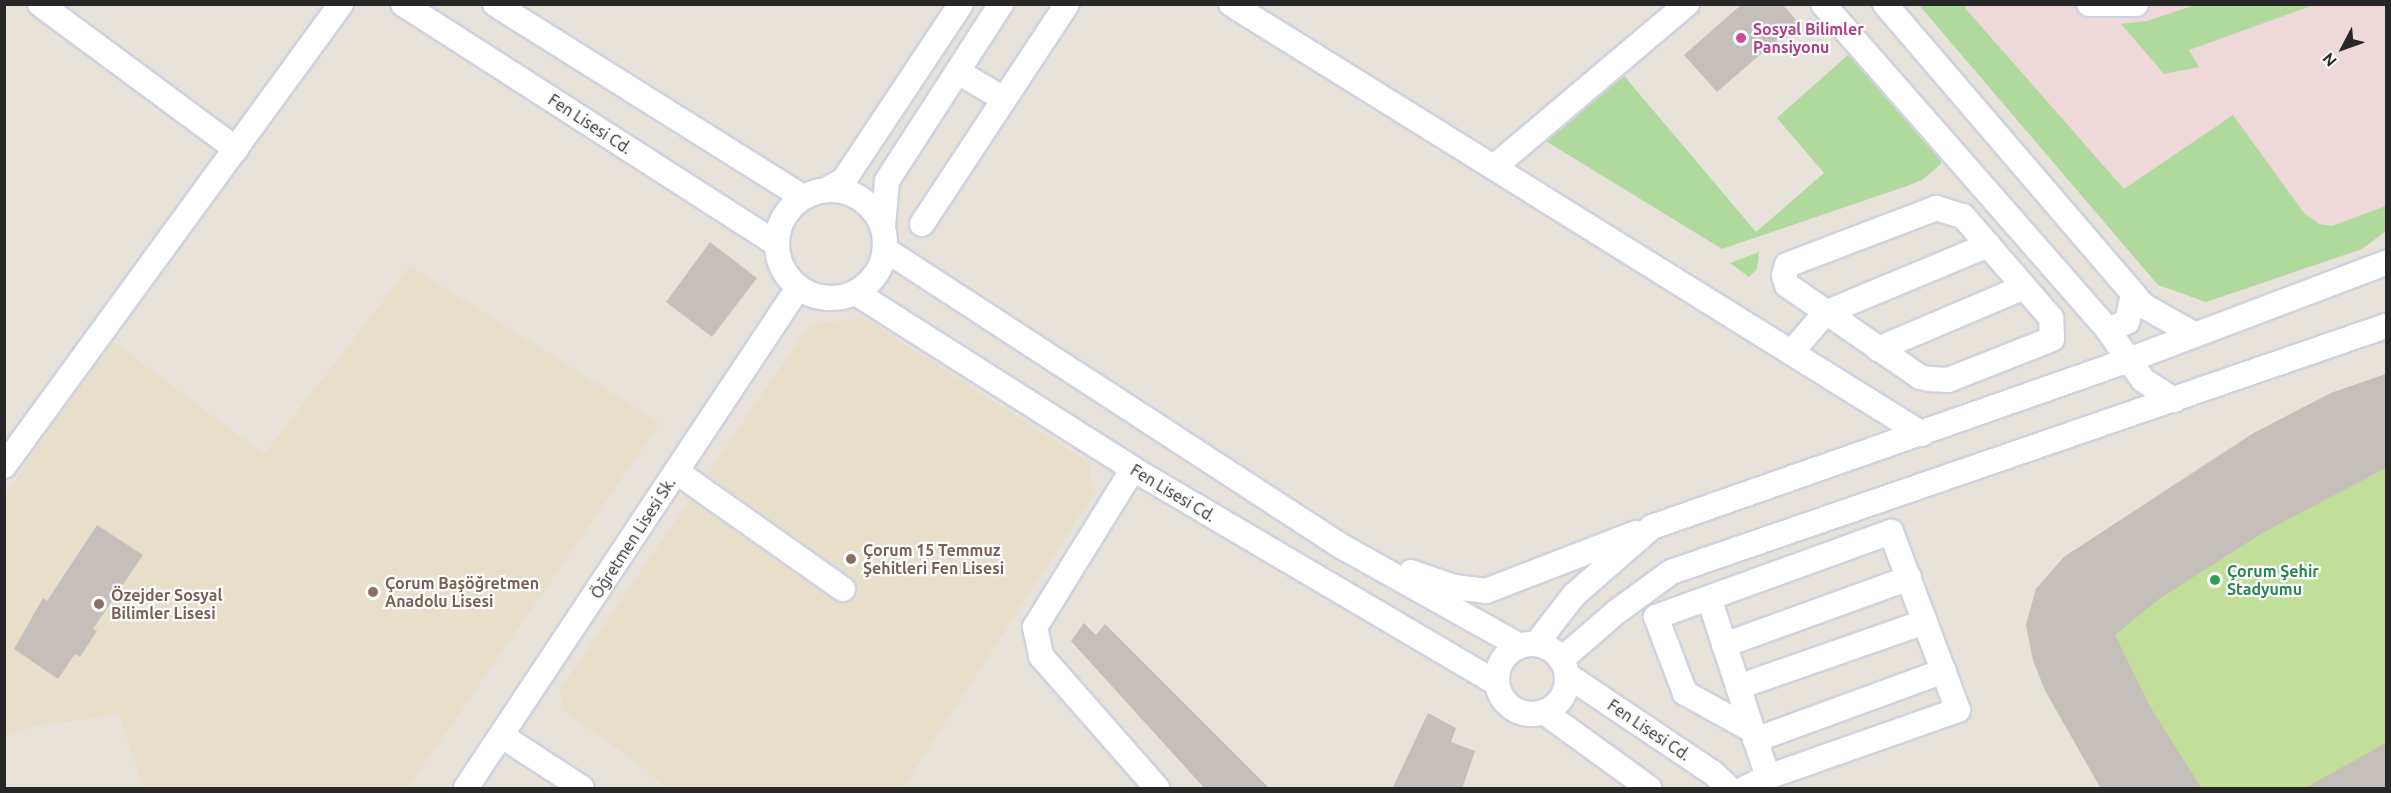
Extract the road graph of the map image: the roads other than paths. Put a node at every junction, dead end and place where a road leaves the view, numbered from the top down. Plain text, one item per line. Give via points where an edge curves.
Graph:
1 (40, 4) edge
2 (341, 4) edge
3 (403, 4) edge
4 (495, 4) edge
5 (961, 4) edge
6 (1001, 4) edge
7 (1067, 4) edge
8 (1231, 4) edge
9 (1687, 4) edge
10 (1823, 4) edge
11 (1885, 4) edge
12 (2089, 4) edge
13 (2136, 4) edge
14 (958, 72) junction
15 (1004, 99) junction
16 (236, 149) junction
17 (1494, 167) junction
18 (826, 190) junction
19 (803, 198) junction
20 (922, 224) dead end
21 (883, 226) junction
22 (777, 244) junction
23 (1988, 245) junction
24 (886, 250) junction
25 (2386, 263) edge
26 (2024, 287) junction
27 (798, 288) junction
28 (856, 293) junction
29 (2133, 294) junction
30 (1825, 313) junction
31 (2386, 326) edge
32 (2108, 330) junction
33 (2192, 333) junction
34 (1878, 349) junction
35 (1792, 352) junction
36 (2126, 361) junction
37 (2174, 400) junction
38 (1922, 434) junction
39 (4, 466) edge
40 (1133, 469) junction
41 (677, 472) junction
42 (1652, 527) junction
43 (1341, 546) junction
44 (1909, 578) junction
45 (843, 589) dead end
46 (1709, 598) junction
47 (1925, 622) junction
48 (1528, 645) junction
49 (1724, 645) junction
50 (1564, 667) junction
51 (1944, 671) junction
52 (1497, 683) junction
53 (1738, 687) junction
54 (1544, 712) junction
55 (1754, 735) junction
56 (502, 736) junction
57 (1768, 777) junction
58 (466, 789) edge
59 (582, 789) edge
60 (1158, 789) edge
61 (1649, 789) edge
62 (1729, 789) edge
63 (1745, 789) edge

1 - 16 street
2 - 16 street
3 - 22 street, Fen Lisesi Cd.
4 - 19 street
5 - 18 street via 844,180
6 - 14 street
7 - 15 street
8 - 17 street
9 - 17 street
10 - 32 street
11 - 29 street
12 - 13 street via 2119,8
14 - 15 street
14 - 21 street via 887,181
15 - 20 street
16 - 39 street
17 - 35 street
18 - 19 street
18 - 21 street via 849,193 870,205
19 - 22 street via 784,217
21 - 24 street
22 - 27 street via 781,266
23 - 26 street
23 - 30 street
23 - 30 street via 1963,216 1936,208 1787,265 1787,285
24 - 28 street via 876,275
24 - 43 street
25 - 33 street
26 - 34 street
26 - 34 street via 2051,318 2052,339 1948,380 1920,376
27 - 28 street via 813,296 835,299
27 - 41 street, Öğretmen Lisesi Sk.
28 - 40 street, Fen Lisesi Cd.
29 - 32 street via 2127,322
29 - 33 street via 2144,306
30 - 34 street
30 - 35 street
31 - 37 street
32 - 36 street
33 - 36 street
35 - 38 street
36 - 37 street via 2157,392
36 - 38 street
37 - 50 street via 1671,573 1615,613
38 - 42 street
40 - 52 street, Fen Lisesi Cd.
40 - 60 street via 1035,627 1041,656
41 - 45 street
41 - 56 street, Öğretmen Lisesi Sk.
42 - 43 street via 1486,591 1454,587
42 - 48 street via 1574,595
43 - 48 street
44 - 46 street via 1892,532
44 - 47 street
44 - 49 street
46 - 49 street
46 - 55 street via 1656,617 1685,693
47 - 51 street
47 - 53 street
48 - 50 street via 1546,646
48 - 52 street via 1502,660
49 - 53 street
50 - 54 street via 1562,697
50 - 62 street, Fen Lisesi Cd. via 1713,773
51 - 55 street
51 - 57 street via 1958,710
52 - 54 street via 1513,708 1523,713
53 - 55 street
54 - 61 street
55 - 57 street
56 - 58 street, Öğretmen Lisesi Sk.
56 - 59 street
57 - 63 street

